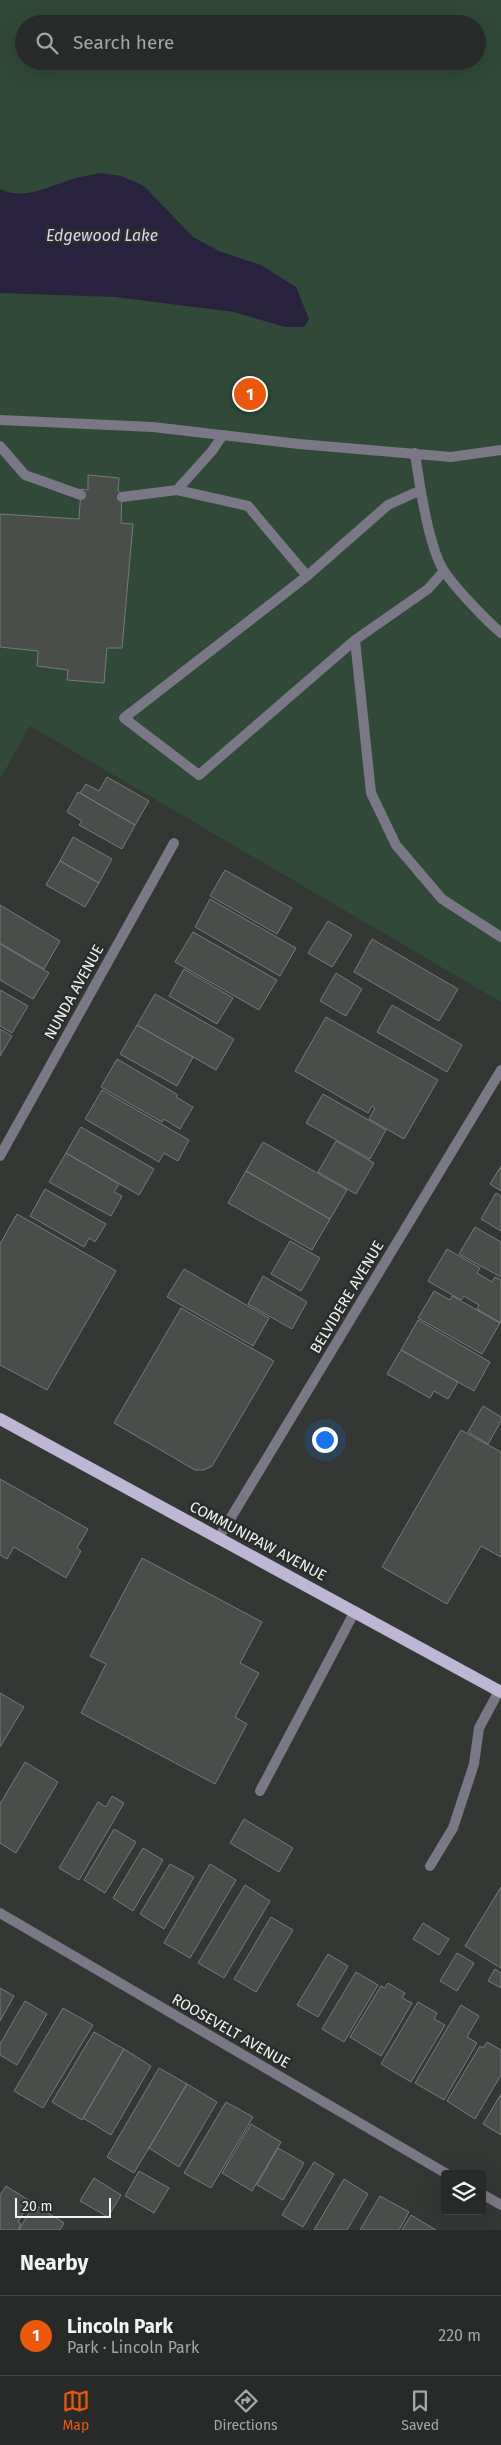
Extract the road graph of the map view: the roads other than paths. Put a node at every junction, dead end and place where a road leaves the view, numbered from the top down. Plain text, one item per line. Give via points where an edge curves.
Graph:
1 (0, 420) edge
2 (223, 436) junction
3 (0, 446) edge
4 (501, 450) edge
5 (415, 453) junction
6 (177, 490) junction
7 (421, 490) junction
8 (81, 495) dead end
9 (122, 497) dead end
10 (444, 571) junction
11 (307, 576) junction
12 (501, 634) edge
13 (355, 640) junction
14 (174, 843) dead end
15 (501, 937) edge
16 (501, 1070) edge
17 (0, 1156) edge
18 (0, 1419) edge
19 (218, 1539) junction
20 (355, 1611) junction
21 (500, 1691) edge
22 (260, 1790) dead end
23 (430, 1866) dead end
24 (0, 1913) edge
25 (441, 2170) edge
26 (486, 2196) edge
27 (501, 2205) edge

1 - 2 street via 153,427
2 - 5 street
2 - 6 street
3 - 8 street via 25,476
4 - 5 street via 451,457
5 - 7 street
6 - 9 street
6 - 11 street via 248,506
7 - 10 street
7 - 11 street via 388,505
10 - 12 street
10 - 13 street via 428,588
11 - 13 street via 124,718 199,775
13 - 15 street via 371,793 396,844 442,899
14 - 17 street, NUNDA AVENUE
16 - 19 street, BELVIDERE AVENUE
18 - 19 main road, COMMUNIPAW AVENUE
19 - 20 main road, COMMUNIPAW AVENUE
20 - 21 main road, COMMUNIPAW AVENUE
20 - 22 street
21 - 23 street via 479,1728 474,1764 453,1828
24 - 25 street, ROOSEVELT AVENUE
26 - 27 street

